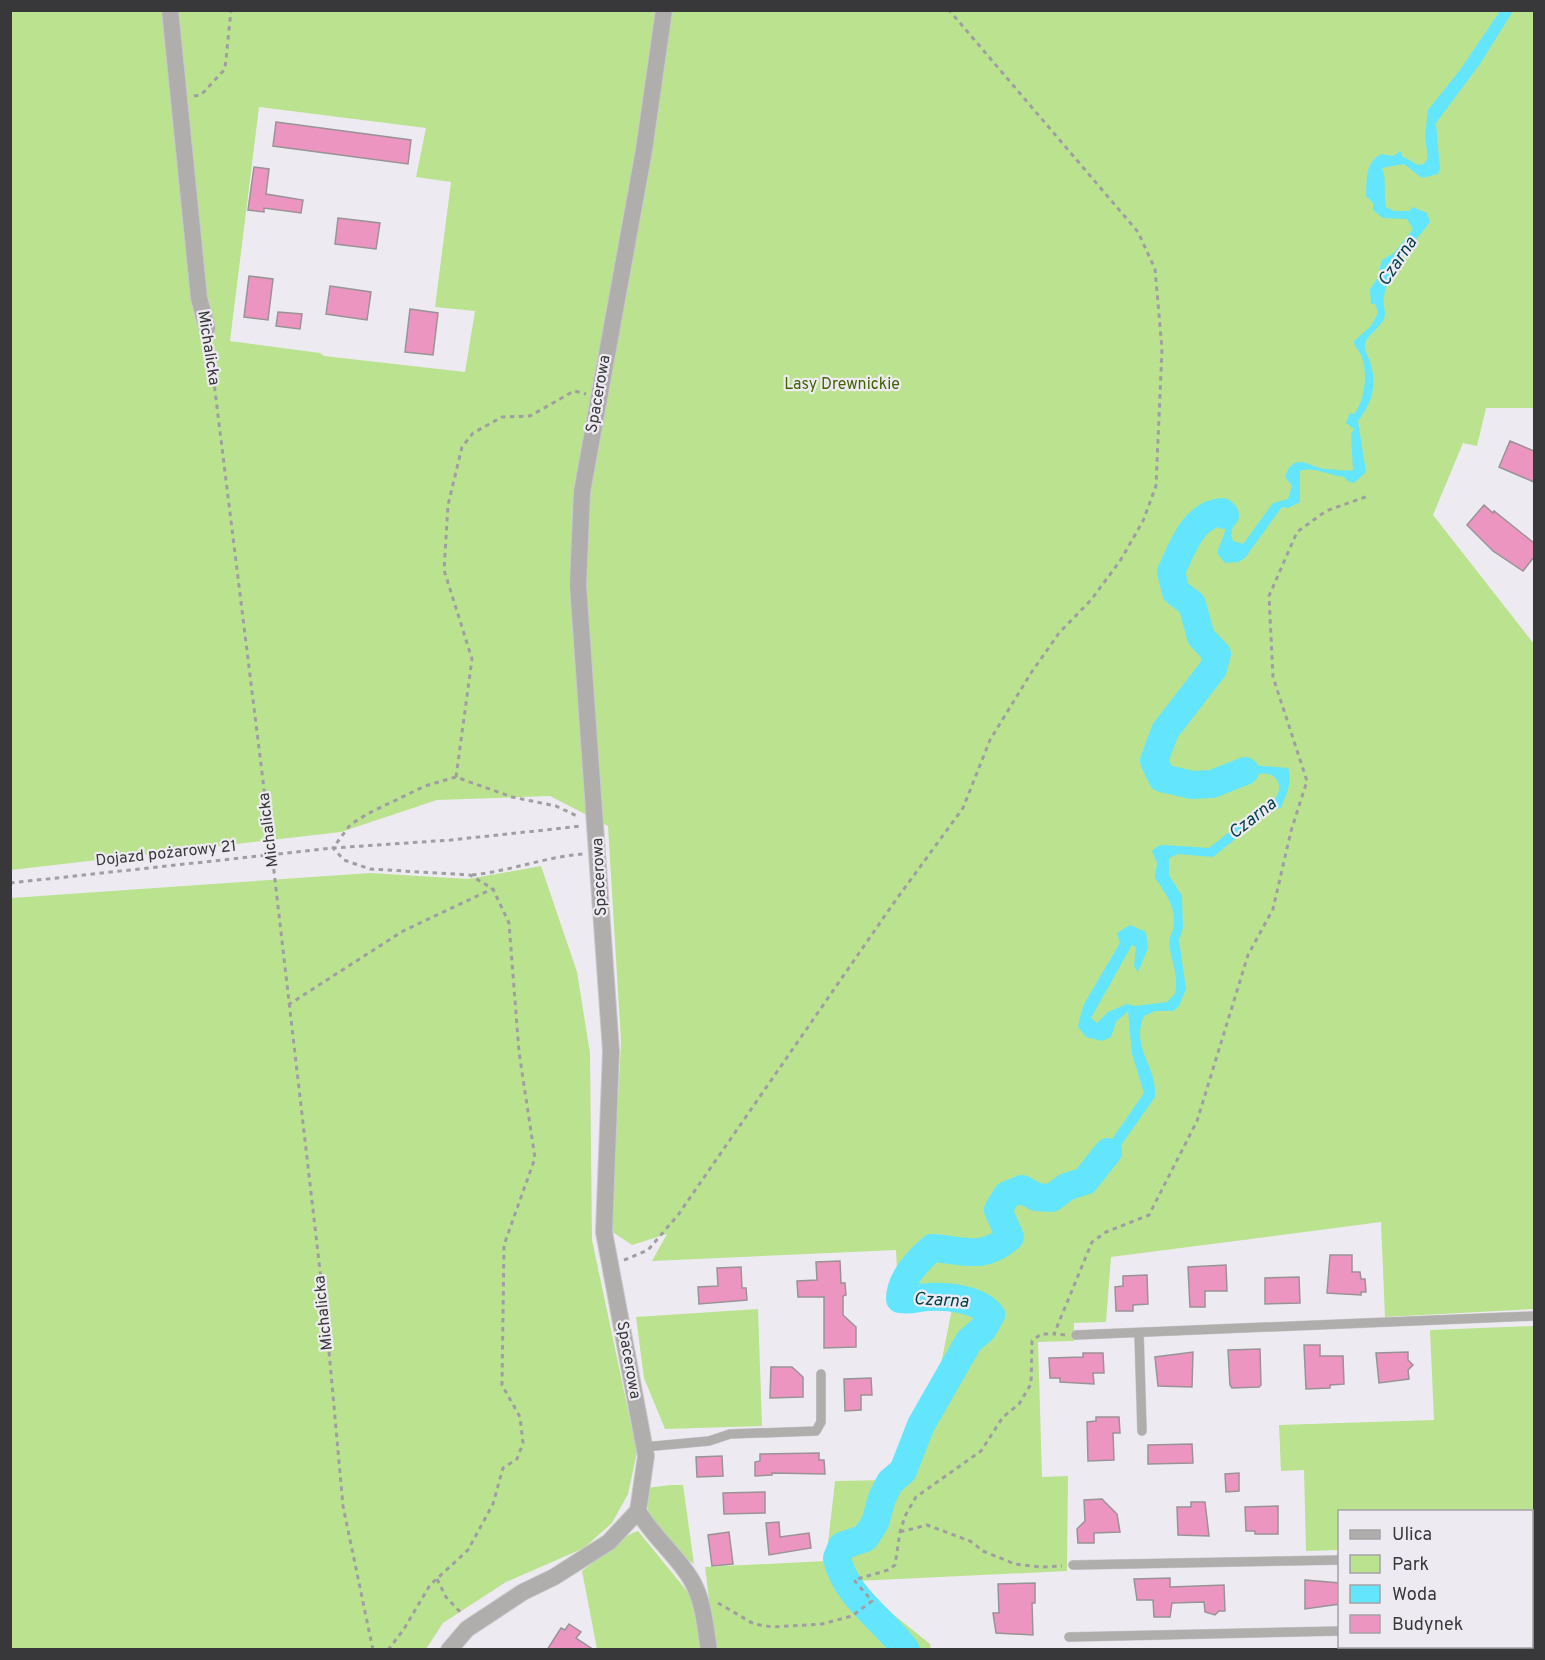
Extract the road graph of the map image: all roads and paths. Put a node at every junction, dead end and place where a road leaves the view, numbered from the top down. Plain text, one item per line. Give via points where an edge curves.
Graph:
1 (170, 10) edge
2 (231, 10) edge
3 (664, 10) edge
4 (949, 10) edge
5 (180, 98) junction
6 (207, 328) joint
7 (598, 396) junction
8 (1368, 496) dead end
9 (456, 777) junction
10 (597, 826) junction
11 (567, 827) dead end
12 (333, 848) junction
13 (272, 854) junction
14 (598, 854) junction
15 (470, 875) junction
16 (10, 883) edge
17 (492, 889) junction
18 (288, 1005) junction
19 (611, 1266) junction
20 (1534, 1316) edge
21 (1139, 1333) junction
22 (1054, 1334) junction
23 (1076, 1335) joint
24 (821, 1374) dead end
25 (1142, 1431) dead end
26 (644, 1447) junction
27 (638, 1511) junction
28 (900, 1532) junction
29 (1338, 1560) edge
30 (1072, 1565) joint
31 (437, 1579) junction
32 (701, 1603) junction
33 (477, 1624) junction
34 (1338, 1631) edge
35 (1069, 1637) dead end
36 (373, 1650) edge
37 (388, 1650) edge
38 (449, 1650) edge
39 (708, 1650) edge

1 - 5 street, Michalicka
2 - 5 path via 225,69 201,95
3 - 7 street, Spacerowa via 644,150
4 - 19 path via 1138,232 1155,269 1162,349 1156,486 1143,521 1120,561 1059,633 990,740 963,808 678,1215 648,1250
5 - 6 street, Michalicka via 199,298
6 - 13 path, Michalicka
7 - 9 path via 574,391 530,416 502,417 473,433 462,447 448,505 444,570 472,659
7 - 10 street, Spacerowa via 582,492 578,574
8 - 22 path via 1326,511 1297,532 1269,596 1273,677 1307,781 1273,909 1248,955 1197,1121 1149,1215 1106,1232 1092,1242
9 - 10 path via 512,797 556,806
9 - 12 path via 425,786 367,814 350,825
10 - 14 street, Spacerowa
11 - 12 path, Dojazd pożarowy 21
12 - 13 path, Dojazd pożarowy 21
12 - 15 path via 344,860 370,869
13 - 16 path, Dojazd pożarowy 21
13 - 18 path, Michalicka
14 - 15 path via 553,856
14 - 19 street, Spacerowa via 610,1051 604,1232
15 - 17 path
17 - 18 path via 403,931
17 - 31 path via 509,923 519,1052 535,1158 504,1245 502,1270 502,1385 520,1417 523,1443 517,1459 503,1468 493,1504 468,1550
18 - 36 path, Michalicka via 328,1340 343,1506
19 - 26 street, Spacerowa
20 - 21 lane
21 - 23 lane
21 - 25 lane
22 - 23 path
22 - 28 path via 1041,1334 1032,1341 1031,1384 1019,1404 1003,1417 981,1451 916,1497
24 - 26 lane via 821,1422 816,1431 730,1434 709,1441
26 - 27 street, Spacerowa
27 - 32 street via 692,1580
27 - 33 street via 609,1542 522,1592
28 - 30 path via 927,1525 1015,1564
28 - 32 path via 895,1565 854,1580 872,1601 852,1616 822,1624 773,1627 754,1624 715,1601
29 - 30 lane
31 - 33 path via 446,1597 468,1621
31 - 37 path
32 - 39 street
33 - 38 street via 467,1629
34 - 35 lane

